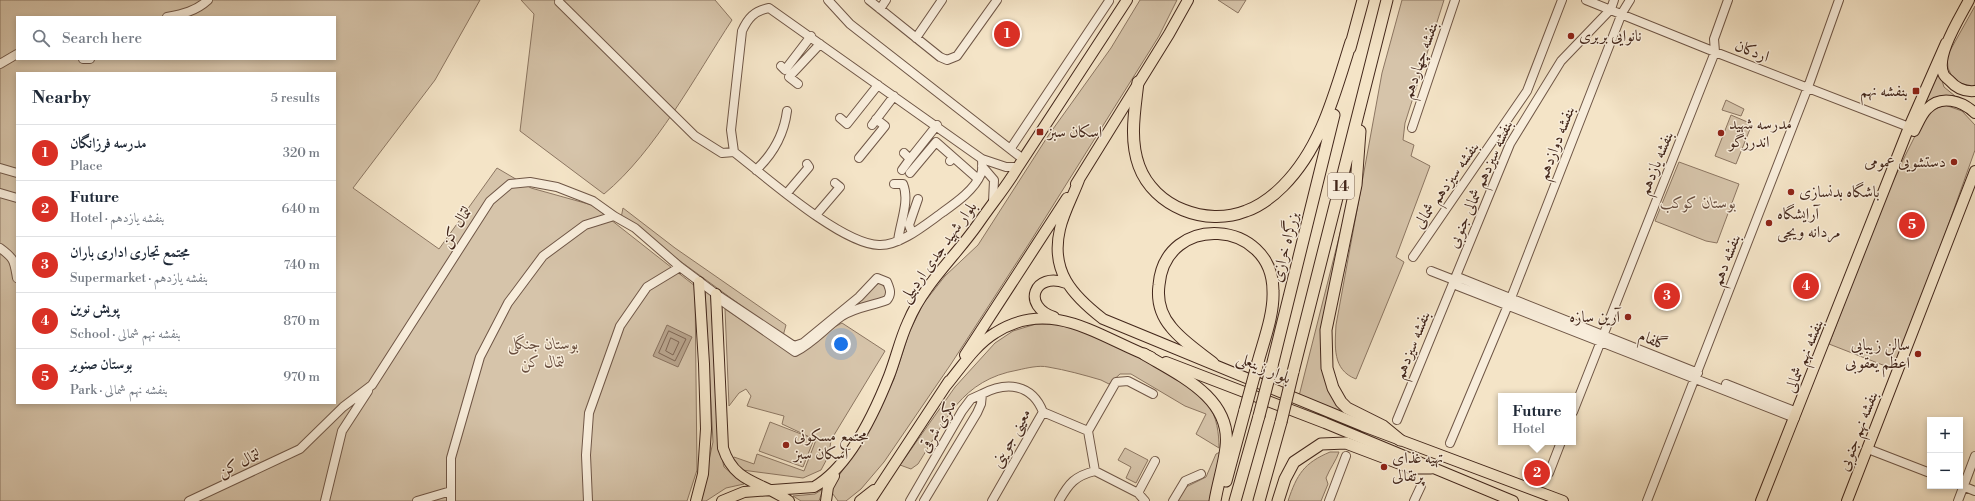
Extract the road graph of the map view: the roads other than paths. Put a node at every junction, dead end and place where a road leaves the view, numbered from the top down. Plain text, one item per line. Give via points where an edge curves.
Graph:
1 (208, 0) edge
2 (828, 0) edge
3 (869, 0) edge
4 (886, 0) edge
5 (942, 0) edge
6 (997, 0) edge
7 (1127, 0) edge
8 (1188, 0) edge
9 (1363, 0) edge
10 (1387, 0) edge
11 (1456, 0) edge
12 (1562, 0) edge
13 (1586, 0) edge
14 (1614, 0) edge
15 (1630, 0) edge
16 (1728, 0) edge
17 (1839, 0) edge
18 (1960, 0) edge
19 (1969, 0) edge
20 (1110, 1) dead end
21 (559, 2) dead end
22 (880, 9) junction
23 (1611, 9) junction
24 (1622, 13) junction
25 (173, 16) edge
26 (1958, 21) junction
27 (811, 36) junction
28 (916, 38) junction
29 (1351, 42) junction
30 (1946, 43) junction
31 (820, 44) junction
32 (1715, 52) junction
33 (16, 55) edge
34 (0, 64) edge
35 (781, 66) dead end
36 (1138, 82) junction
37 (798, 84) dead end
38 (878, 85) junction
39 (1808, 87) junction
40 (1975, 91) edge
41 (894, 96) junction
42 (1362, 103) junction
43 (787, 111) dead end
44 (1975, 113) edge
45 (840, 118) dead end
46 (937, 125) junction
47 (1909, 127) junction
48 (1412, 128) dead end
49 (1012, 148) junction
50 (734, 152) junction
51 (859, 158) dead end
52 (982, 162) junction
53 (1021, 163) junction
54 (807, 164) dead end
55 (0, 168) edge
56 (756, 170) junction
57 (1975, 171) edge
58 (16, 173) edge
59 (978, 179) junction
60 (1079, 180) junction
61 (835, 183) dead end
62 (894, 184) dead end
63 (0, 193) edge
64 (787, 193) junction
65 (16, 198) edge
66 (1882, 198) junction
67 (918, 199) dead end
68 (993, 202) junction
69 (816, 215) junction
70 (614, 216) junction
71 (912, 232) junction
72 (898, 241) junction
73 (0, 248) edge
74 (1413, 257) dead end
75 (16, 264) edge
76 (680, 267) junction
77 (1431, 271) dead end
78 (1454, 280) junction
79 (699, 282) junction
80 (1066, 283) junction
81 (716, 296) junction
82 (1510, 302) junction
83 (1059, 319) junction
84 (1602, 338) junction
85 (1144, 354) junction
86 (1212, 363) junction
87 (1697, 375) junction
88 (372, 386) junction
89 (945, 386) junction
90 (982, 394) junction
91 (1153, 394) dead end
92 (1576, 404) edge
93 (1043, 412) junction
94 (1796, 415) junction
95 (1397, 420) dead end
96 (1088, 431) junction
97 (1400, 440) junction
98 (1450, 443) dead end
99 (1560, 445) edge
100 (1868, 449) junction
101 (1346, 456) dead end
102 (1975, 456) edge
103 (1155, 461) dead end
104 (839, 467) junction
105 (1431, 468) junction
106 (1095, 471) junction
107 (1927, 472) edge
108 (1550, 473) dead end
109 (1201, 474) dead end
110 (1963, 484) edge
111 (879, 485) junction
112 (1421, 486) dead end
113 (1963, 486) edge
114 (772, 489) junction
115 (1961, 489) edge
116 (451, 491) junction
117 (1975, 491) edge
118 (1138, 493) junction
119 (189, 501) edge
120 (325, 501) edge
121 (418, 501) edge
122 (451, 501) edge
123 (588, 501) edge
124 (696, 501) edge
125 (722, 501) edge
126 (789, 501) edge
127 (826, 501) edge
128 (860, 501) edge
129 (870, 501) edge
130 (910, 501) edge
131 (924, 501) edge
132 (992, 501) edge
133 (1059, 501) edge
134 (1145, 501) edge
135 (1173, 501) edge
136 (1215, 501) edge
137 (1220, 501) edge
138 (1235, 501) edge
139 (1259, 501) edge
140 (1278, 501) edge
141 (1329, 501) edge
142 (1414, 501) edge
143 (1513, 501) edge
144 (1563, 501) edge
145 (1647, 501) edge
146 (1761, 501) edge
147 (1847, 501) edge
148 (1958, 501) edge

1 - 25 street via 199,8
2 - 49 street via 850,24
3 - 22 street
4 - 22 street
5 - 28 street
6 - 28 street via 957,56 952,59 940,57
7 - 53 main road, بلوار شهید جدی اردبیلی
8 - 36 main road
9 - 29 highway, بزرگراه خرازی / 14
10 - 42 highway, 14
11 - 48 street, بنفشه چهاردهم
12 - 74 street, بنفشه سیزدهم شمالی via 1527,91
13 - 23 street, اردکان
14 - 23 street
15 - 24 street, بنفشه دوازدهم
16 - 32 street, بنفشه یازدهم via 1714,38
17 - 39 street, بنفشه دهم
18 - 26 main road
19 - 26 main road
20 - 49 street
21 - 50 street via 695,136 722,153
22 - 28 street
23 - 24 street, اردکان
23 - 78 street, بنفشه سیزدهم شمالی جنوبی via 1561,61 1513,139
24 - 32 street, اردکان
24 - 82 street, بنفشه دوازدهم
26 - 30 main road
27 - 31 street
27 - 35 street via 785,70
27 - 50 street via 769,8 757,11 748,20 742,31 740,47 732,130
29 - 36 highway via 1328,112 1312,149 1283,186 1257,206 1236,214 1207,216 1189,212 1169,202 1151,186 1140,168 1134,143
29 - 138 highway, بزرگراه خرازی / 14, bridge via 1272,366
30 - 40 main road via 1942,64 1944,74 1956,87
30 - 47 main road, بنفشه نهم شمالی
31 - 37 street via 789,77
31 - 38 street
32 - 39 street, اردکان
32 - 84 street, بنفشه یازدهم
33 - 34 street
36 - 60 main road
38 - 41 street
38 - 45 street via 847,124
39 - 47 street, اردکان
39 - 87 street, بنفشه دهم
41 - 46 street
41 - 51 street via 874,122 885,126
42 - 97 highway via 1356,184 1326,330 1326,368 1333,388 1347,408 1383,426
42 - 139 highway, 14, bridge
43 - 56 street via 776,146
44 - 66 main road via 1965,105 1951,100 1939,101 1927,109 1908,142
46 - 52 street
46 - 59 street via 907,156 906,172 936,142 951,159
47 - 66 main road, بنفشه نهم شمالی
49 - 53 street
50 - 56 street
52 - 53 street via 1006,166
52 - 59 street via 982,173
52 - 68 street via 994,180
53 - 68 main road, بلوار شهید جدی اردبیلی
54 - 64 street via 809,167
55 - 58 street
56 - 64 street
57 - 100 main road, بنفشه نهم جنوبی
59 - 71 street via 972,188
60 - 80 main road, بلوار زینعلی via 1060,228 1058,259
60 - 89 main road
61 - 69 street via 840,187
62 - 72 street via 903,184 905,188
63 - 65 street
64 - 69 street
66 - 94 main road, بنفشه نهم شمالی
67 - 71 street via 909,225
68 - 104 main road, بلوار شهید جدی اردبیلی via 924,292 914,309 877,402
69 - 72 street via 847,237 879,245
70 - 76 street, لتمال کن via 635,228
70 - 88 street, لتمال کن via 593,201 558,187 530,182 510,184 490,201
70 - 116 street via 585,225 543,256 508,303 480,357 451,458
71 - 72 street
73 - 75 street via 9,254
76 - 79 street, لتمال کن
76 - 123 street via 646,286 620,326 589,413 586,455
77 - 78 street, گلفام
78 - 82 street, گلفام via 1460,278
78 - 95 street, بنفشه سیزدهم
79 - 81 street, لتمال کن
79 - 124 main road via 706,429 703,474
80 - 83 main road via 1058,280 1044,281 1036,290 1034,297 1040,310
80 - 86 main road, بلوار زینعلی via 1081,302 1103,319
81 - 81 street via 794,346 803,343 859,297 877,278 887,282 890,289 887,300 853,310 795,352
81 - 114 main road via 723,448 727,459 739,474
82 - 84 street, گلفام
82 - 98 street, بنفشه دوازدهم
83 - 85 main road, بلوار زینعلی via 1074,322
83 - 89 main road, بلوار زینعلی via 1036,318 1013,323 994,333
84 - 87 street, گلفام
84 - 92 street, بنفشه یازدهم
85 - 105 main road, بلوار زینعلی via 1325,423
85 - 136 highway via 1201,390 1222,416 1227,434 1226,447
86 - 97 main road, بلوار زینعلی
86 - 137 highway, bridge via 1171,327 1160,306 1158,292 1162,270 1175,249 1197,236 1230,234 1250,244 1260,254 1271,276 1273,291 1258,362
87 - 94 street, گلفام
87 - 145 street, بنفشه دهم
88 - 119 street, لتمال کن via 343,407 300,449
88 - 120 street, لتمال کن via 342,431
89 - 111 main road
90 - 93 street, معینی جوینی via 994,388 1008,386 1027,392 1038,400
90 - 130 street, مکری شرقی via 971,399 962,411
90 - 131 street, مکری شرقی via 977,413
91 - 96 street via 1128,381 1116,382
93 - 96 street
93 - 132 street, معینی جوینی
94 - 146 main road, بنفشه نهم شمالی
96 - 106 street
97 - 144 main road, بلوار زینعلی
99 - 108 street
100 - 107 street
100 - 147 main road, بنفشه نهم جنوبی
101 - 141 street
102 - 110 street
103 - 118 street
104 - 114 main road, بلوار شهید جدی اردبیلی via 824,482 814,487
104 - 127 main road via 828,487
105 - 140 highway via 1412,468 1346,443 1321,444 1294,462
105 - 143 main road, بلوار زینعلی
106 - 118 street
106 - 133 street via 1080,474 1066,487
109 - 135 street via 1186,481
111 - 128 main road
111 - 129 main road
112 - 142 street
113 - 117 street
114 - 125 main road, بلوار شهید جدی اردبیلی via 744,492
114 - 126 main road
115 - 148 street
116 - 121 street
116 - 122 street
118 - 134 street

